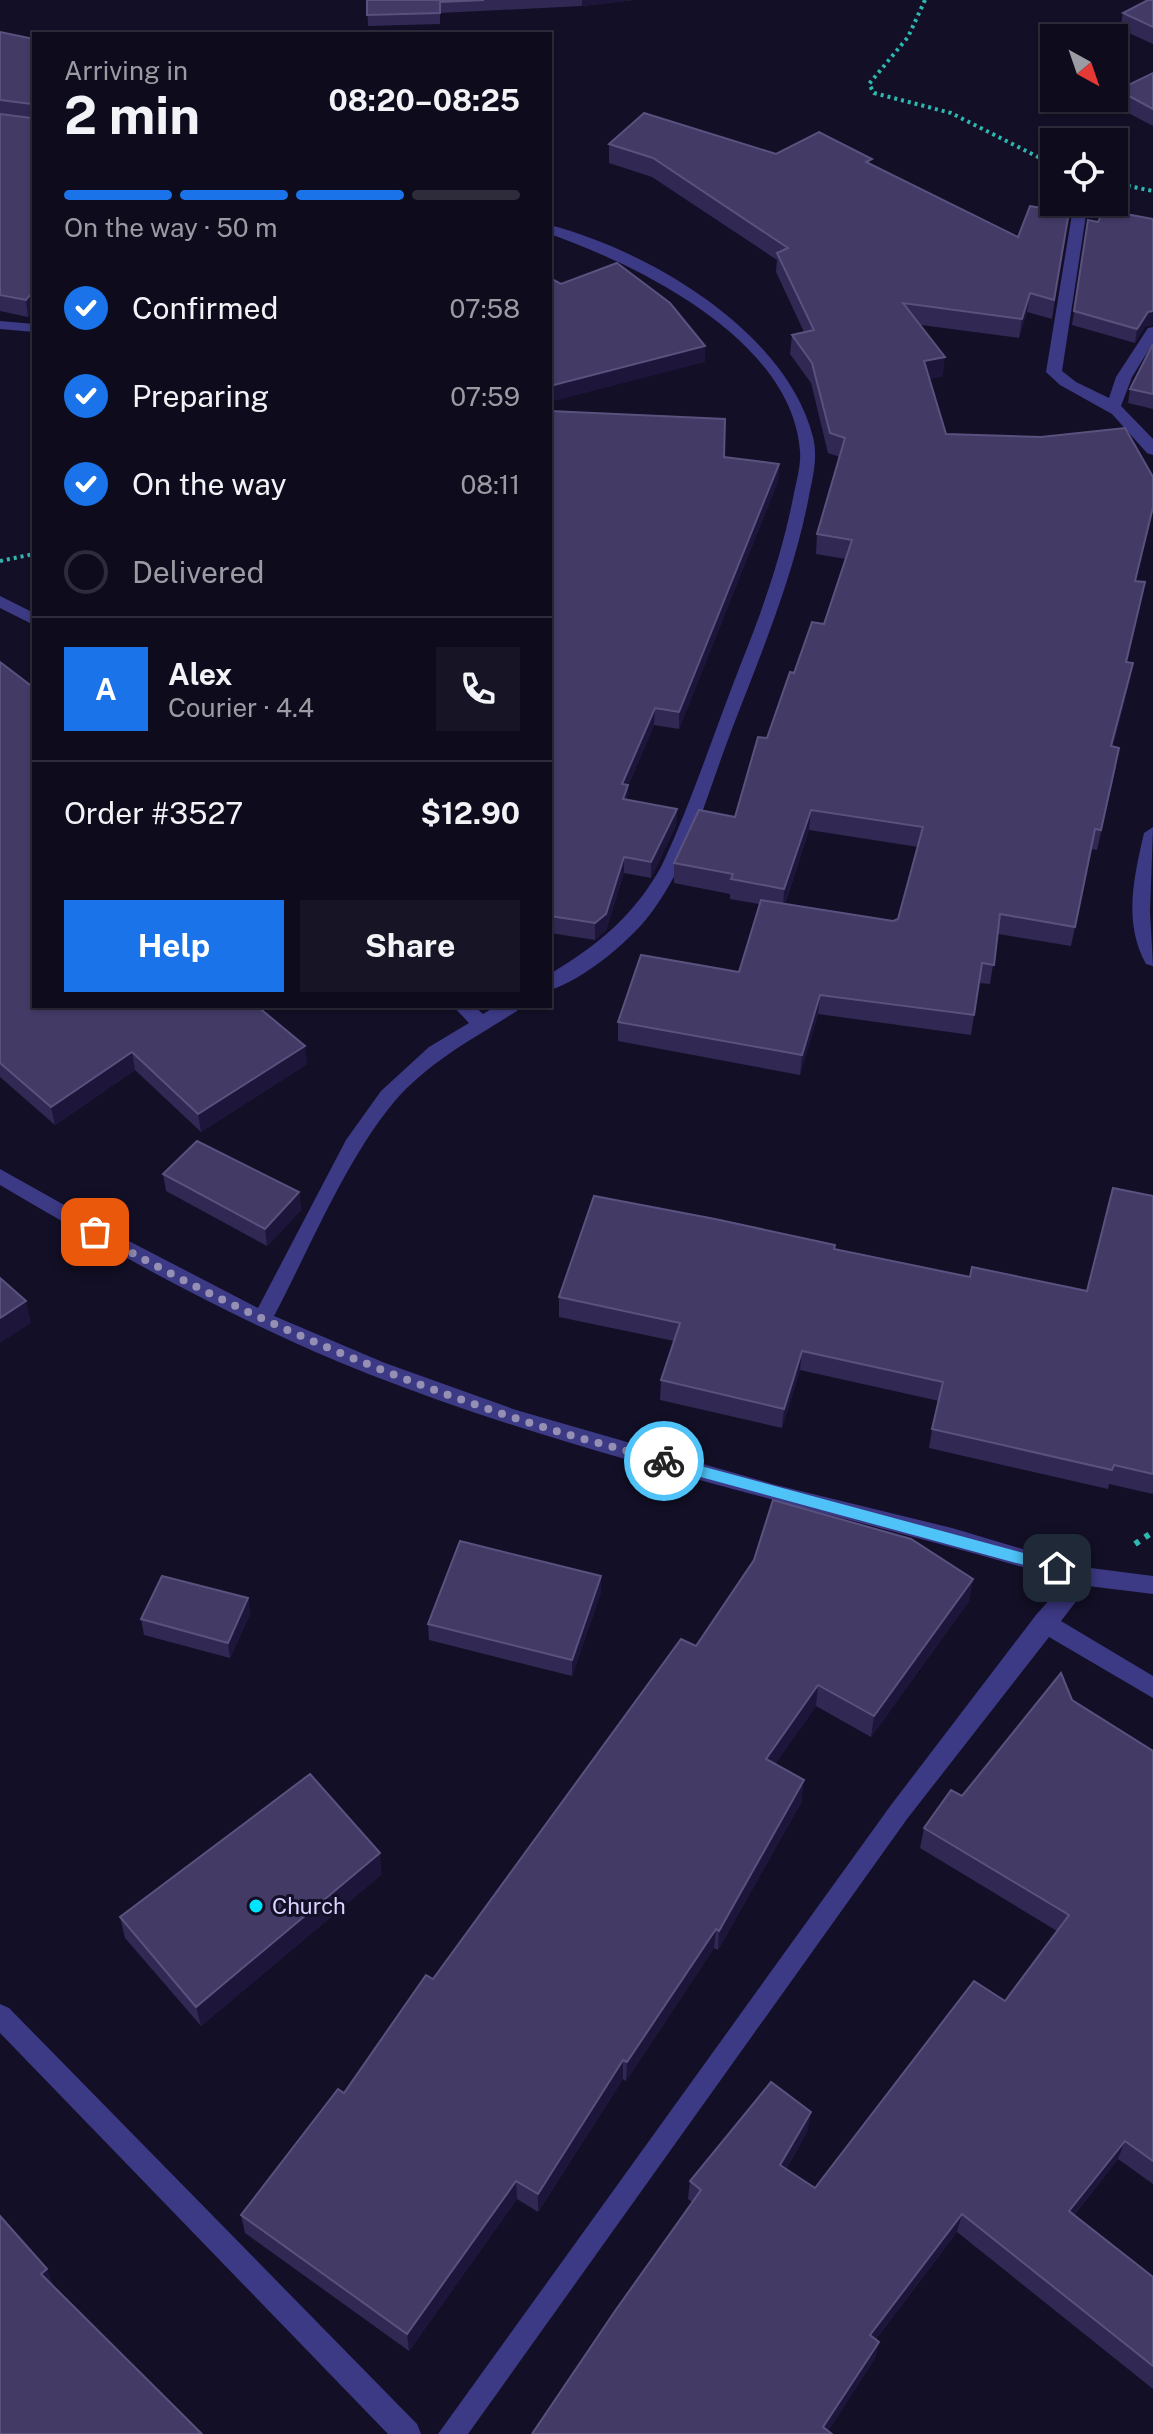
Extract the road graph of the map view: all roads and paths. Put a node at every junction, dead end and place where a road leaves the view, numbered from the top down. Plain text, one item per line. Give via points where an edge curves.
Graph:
1 (925, 0) edge
2 (1040, 158) edge
3 (1128, 186) edge
4 (1153, 191) edge
5 (1079, 216) edge
6 (552, 230) edge
7 (4, 325) edge
8 (32, 328) edge
9 (1153, 331) edge
10 (0, 341) edge
11 (1112, 409) junction
12 (1152, 446) edge
13 (32, 554) edge
14 (0, 561) edge
15 (0, 601) edge
16 (32, 619) edge
17 (1153, 833) edge
18 (1153, 959) edge
19 (552, 982) edge
20 (464, 1008) edge
21 (506, 1008) edge
22 (480, 1022) junction
23 (0, 1176) edge
24 (262, 1320) junction
25 (1083, 1576) junction
26 (1153, 1585) edge
27 (1044, 1622) junction
28 (1153, 1688) edge
29 (0, 2016) edge
30 (407, 2434) edge
31 (452, 2434) edge

1 - 2 path via 919,23 869,84 874,93 951,113
3 - 4 path
5 - 11 street via 1054,372
6 - 19 street via 679,290 743,338 783,381 809,452 797,522 768,613 672,863 626,930
7 - 8 street
7 - 10 street
9 - 11 street via 1124,377
11 - 12 street
13 - 14 path
15 - 16 street
17 - 18 street via 1140,920
20 - 22 street
21 - 22 street
22 - 24 street via 436,1052 388,1096 353,1145
23 - 24 street
24 - 25 street via 514,1418
25 - 26 street
25 - 27 street
27 - 28 street
27 - 31 street via 764,1996
29 - 30 street

